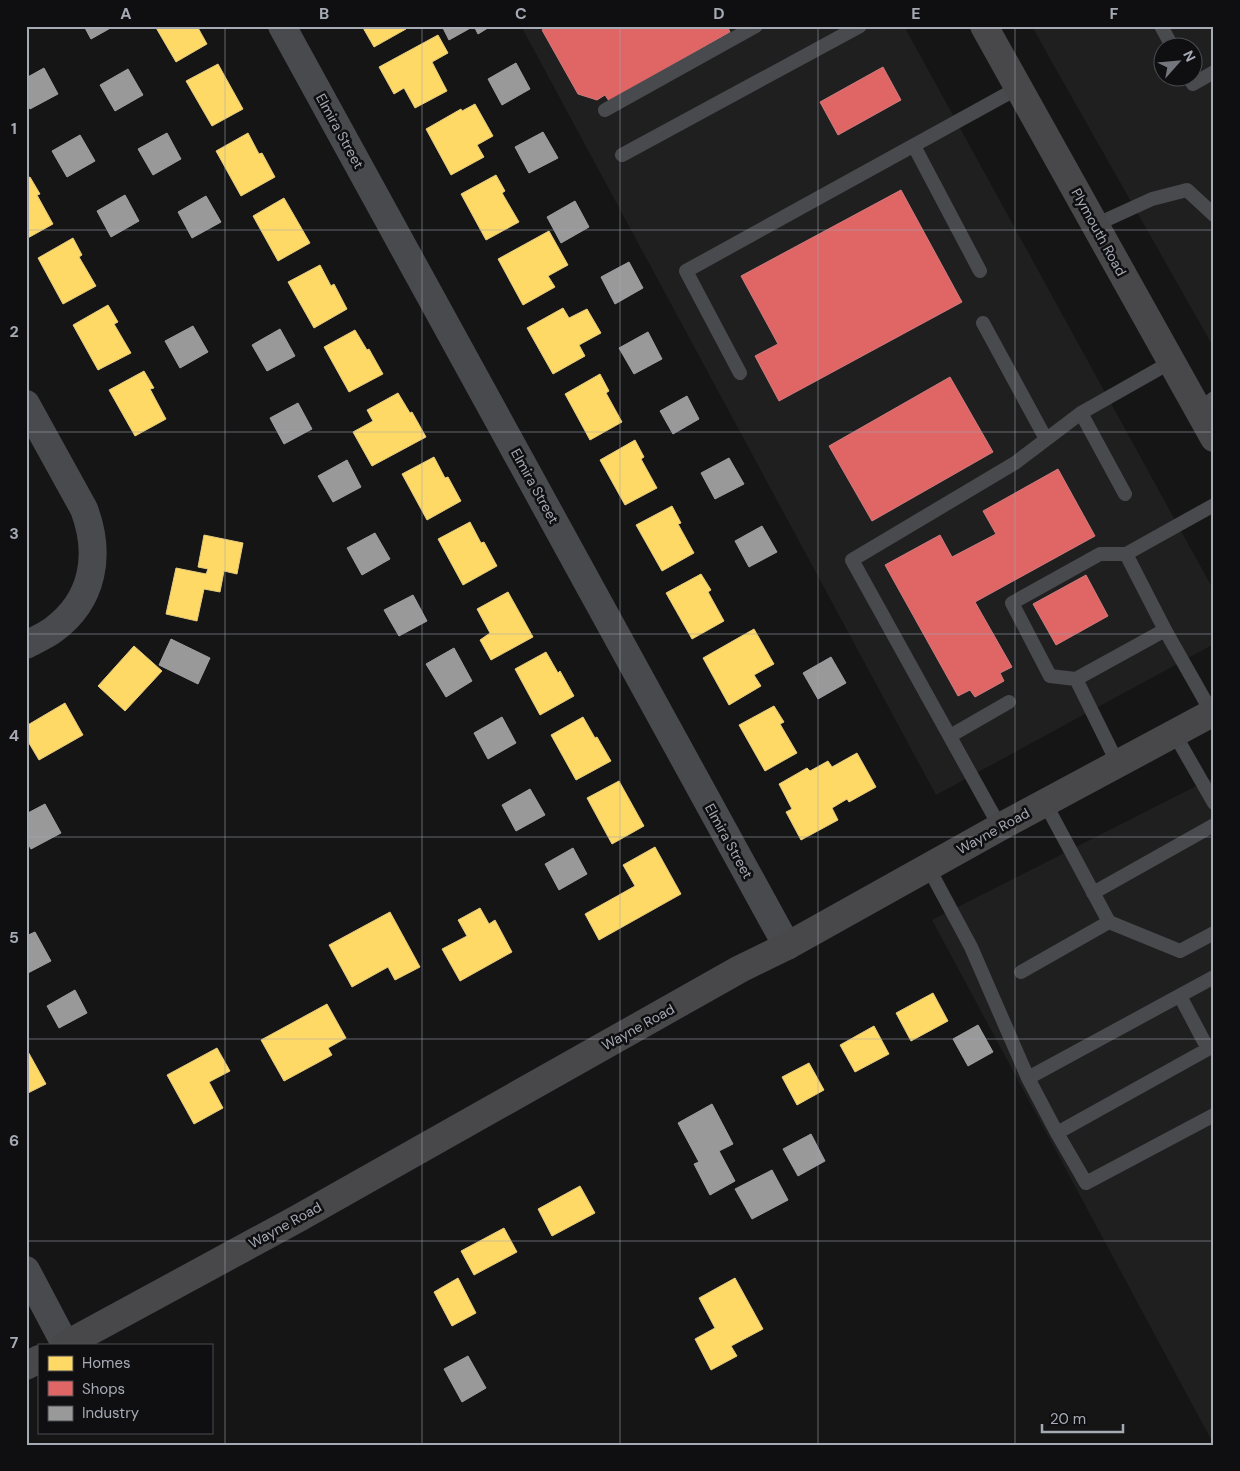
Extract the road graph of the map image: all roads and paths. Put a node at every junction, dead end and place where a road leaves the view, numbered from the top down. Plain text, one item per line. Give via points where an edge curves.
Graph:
1 (282, 26) edge
2 (756, 26) edge
3 (860, 26) edge
4 (984, 26) edge
5 (1161, 26) edge
6 (1168, 38) edge
7 (1214, 72) edge
8 (1202, 79) edge
9 (1018, 88) junction
10 (605, 110) dead end
11 (914, 146) junction
12 (622, 155) dead end
13 (1214, 215) edge
14 (1094, 225) junction
15 (980, 271) dead end
16 (983, 323) dead end
17 (1171, 362) junction
18 (740, 373) dead end
19 (1206, 404) edge
20 (30, 411) edge
21 (1081, 413) junction
22 (1214, 438) edge
23 (1046, 439) junction
24 (1125, 494) dead end
25 (1214, 504) edge
26 (1126, 554) junction
27 (1165, 630) junction
28 (26, 645) edge
29 (1076, 679) junction
30 (1008, 702) dead end
31 (1213, 713) edge
32 (1174, 733) junction
33 (950, 736) junction
34 (1118, 764) junction
35 (1045, 803) junction
36 (1214, 803) edge
37 (1214, 825) edge
38 (1000, 827) junction
39 (928, 866) junction
40 (1093, 893) junction
41 (1108, 922) junction
42 (1214, 933) edge
43 (787, 946) junction
44 (1020, 972) dead end
45 (1214, 977) edge
46 (1180, 996) junction
47 (1028, 1078) junction
48 (1214, 1115) edge
49 (1056, 1133) junction
50 (26, 1270) edge
51 (64, 1344) edge
52 (67, 1344) edge
53 (38, 1360) edge
54 (26, 1366) edge

1 - 43 street, Elmira Street
2 - 10 lane
3 - 12 lane
4 - 9 main road, Plymouth Road
5 - 6 lane
7 - 8 lane
9 - 11 lane
9 - 14 main road, Plymouth Road
11 - 15 lane
11 - 18 lane via 686,271
13 - 14 lane via 1187,190 1152,199
14 - 17 main road, Plymouth Road
16 - 23 lane
17 - 19 main road, Plymouth Road
17 - 21 lane
19 - 22 main road, Plymouth Road
20 - 28 street via 84,509 94,542 93,565 85,592 73,611 53,630
21 - 23 lane
21 - 24 lane
23 - 33 lane via 1015,463 852,560
25 - 26 lane
26 - 27 lane
26 - 29 lane via 1100,554 1012,603 1050,676
27 - 29 lane
27 - 31 lane
29 - 34 lane
30 - 33 lane
31 - 32 main road, Wayne Road
32 - 34 main road, Wayne Road
32 - 36 lane
33 - 38 lane
34 - 35 main road, Wayne Road
35 - 38 main road, Wayne Road
35 - 40 lane
37 - 40 lane
38 - 39 main road, Wayne Road
39 - 43 main road, Wayne Road
39 - 47 lane via 971,947
40 - 41 lane
41 - 42 lane via 1180,951
41 - 44 lane
43 - 52 main road, Wayne Road via 740,969 297,1219
45 - 46 lane
46 - 47 lane
46 - 49 lane via 1208,1049
47 - 49 lane
48 - 49 lane via 1086,1183
50 - 51 street
53 - 54 main road

